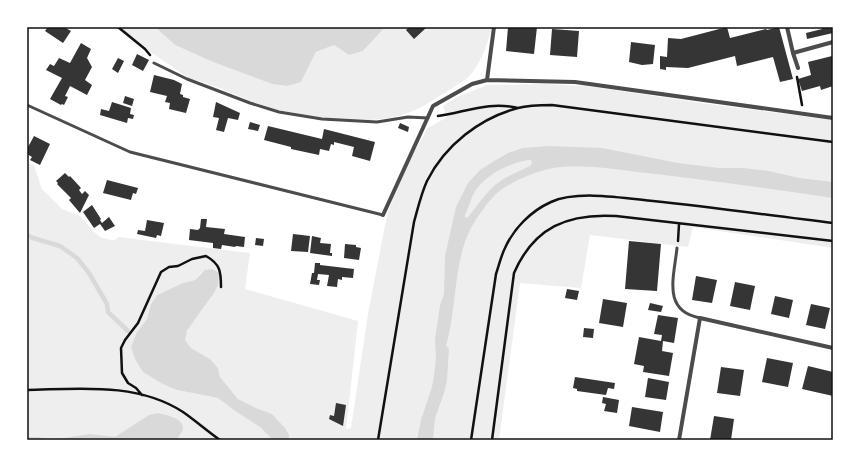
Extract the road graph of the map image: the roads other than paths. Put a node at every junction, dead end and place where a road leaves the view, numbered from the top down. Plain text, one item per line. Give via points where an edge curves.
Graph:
1 (494, 27) edge
2 (786, 27) edge
3 (833, 42) edge
4 (793, 53) junction
5 (154, 63) road end
6 (798, 68) road end
7 (487, 80) junction
8 (27, 105) edge
9 (428, 118) junction
10 (833, 118) edge
11 (383, 215) joint
12 (677, 248) road end
13 (700, 318) junction
14 (833, 348) edge
15 (679, 440) edge

1 - 7 street
2 - 4 street
3 - 4 street
4 - 6 street
5 - 9 lane via 187,79 279,112 322,119 377,122 408,117
7 - 9 street via 472,84 433,106
7 - 10 street via 575,82
8 - 11 lane via 130,152
9 - 11 street
12 - 13 lane via 672,292 676,304 682,311
13 - 14 street
13 - 15 street

